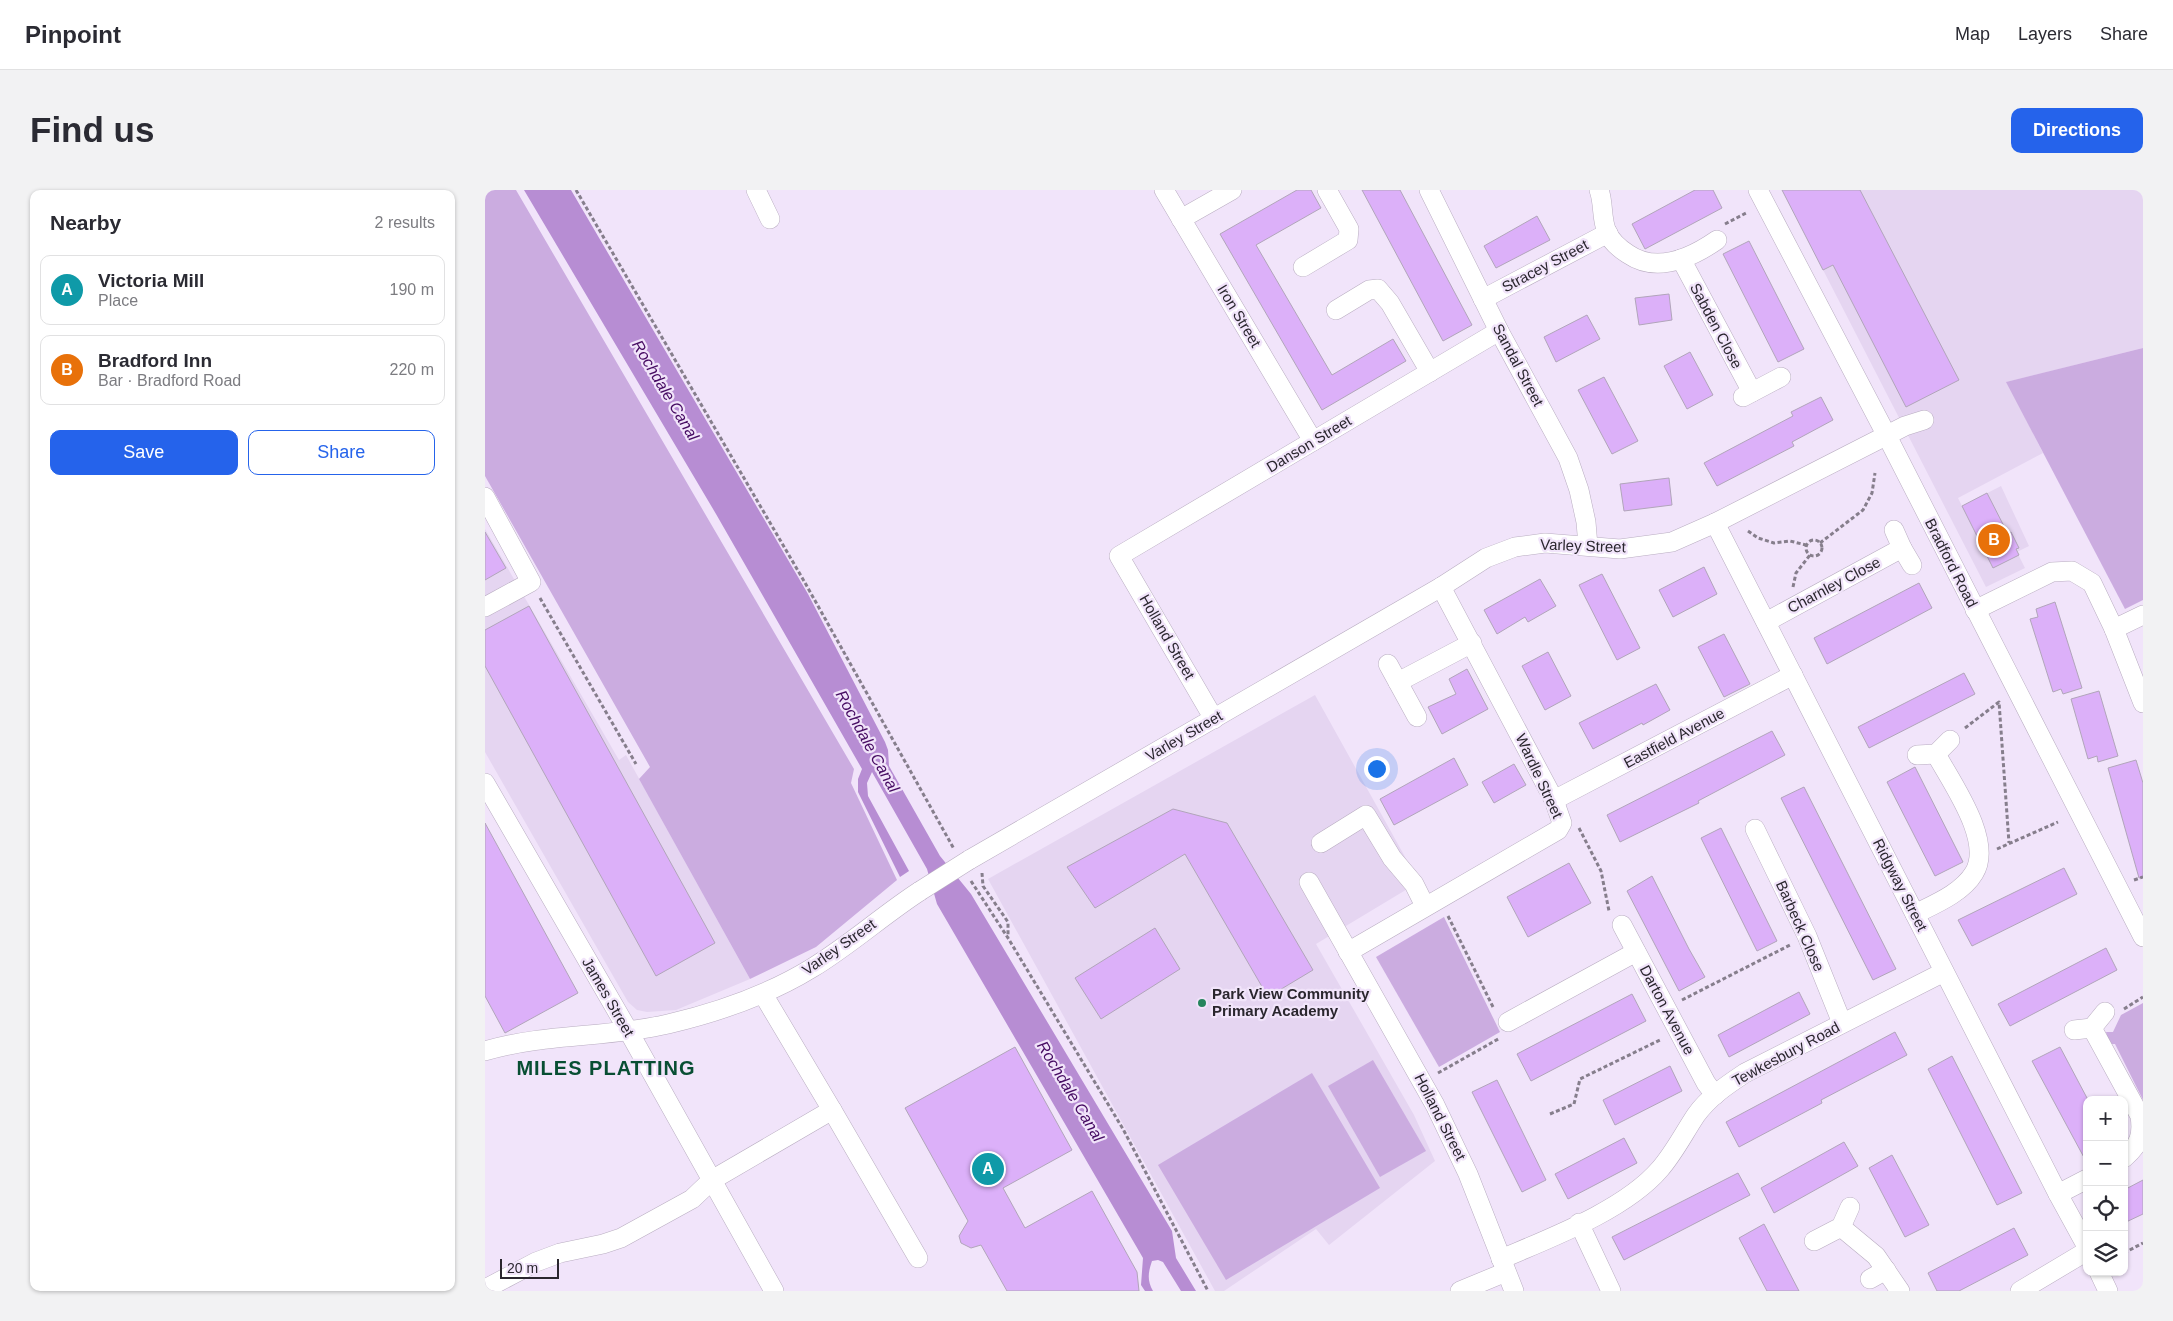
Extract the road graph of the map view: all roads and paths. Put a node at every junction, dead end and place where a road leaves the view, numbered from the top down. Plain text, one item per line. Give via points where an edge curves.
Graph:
1 (575, 190) edge
2 (756, 190) edge
3 (1164, 190) edge
4 (1232, 190) edge
5 (1327, 190) edge
6 (1429, 190) edge
7 (1599, 190) edge
8 (1761, 197) edge
9 (770, 219) dead end
10 (1181, 219) junction
11 (1608, 233) junction
12 (1717, 240) joint
13 (1681, 259) junction
14 (1303, 266) dead end
15 (1483, 299) junction
16 (1336, 310) dead end
17 (1499, 331) junction
18 (1430, 372) junction
19 (1781, 377) dead end
20 (1924, 420) dead end
21 (1887, 436) junction
22 (1313, 441) junction
23 (1875, 473) dead end
24 (485, 497) edge
25 (1715, 523) junction
26 (1894, 530) dead end
27 (1748, 531) dead end
28 (1820, 543) junction
29 (1806, 545) junction
30 (1589, 546) junction
31 (1902, 548) junction
32 (1810, 555) junction
33 (1119, 556) joint
34 (1912, 564) dead end
35 (531, 582) junction
36 (1441, 587) junction
37 (1791, 593) dead end
38 (485, 607) edge
39 (1975, 610) junction
40 (2143, 614) edge
41 (1766, 622) junction
42 (2114, 629) junction
43 (1472, 643) junction
44 (1388, 664) dead end
45 (1793, 675) junction
46 (1398, 682) junction
47 (2143, 703) edge
48 (1417, 717) dead end
49 (1214, 719) junction
50 (1971, 723) dead end
51 (1950, 740) dead end
52 (636, 764) dead end
53 (485, 783) edge
54 (1554, 800) junction
55 (930, 805) dead end
56 (2058, 822) dead end
57 (1562, 824) junction
58 (1755, 829) dead end
59 (1321, 843) dead end
60 (2009, 843) junction
61 (975, 857) junction
62 (1979, 857) junction
63 (1309, 882) dead end
64 (1425, 906) junction
65 (1445, 911) dead end
66 (1915, 914) junction
67 (1622, 924) joint
68 (1807, 936) junction
69 (2143, 937) edge
70 (1349, 952) junction
71 (1636, 952) junction
72 (1944, 972) junction
73 (763, 994) junction
74 (2143, 997) edge
75 (1666, 1009) junction
76 (2112, 1012) joint
77 (1842, 1023) junction
78 (1503, 1025) junction
79 (1678, 1030) junction
80 (629, 1032) junction
81 (485, 1051) edge
82 (1422, 1082) junction
83 (1715, 1094) junction
84 (832, 1110) junction
85 (1550, 1114) dead end
86 (2143, 1130) edge
87 (2128, 1154) edge
88 (712, 1180) junction
89 (2083, 1181) edge
90 (2058, 1194) junction
91 (1851, 1207) dead end
92 (1579, 1223) junction
93 (1841, 1226) junction
94 (1814, 1241) dead end
95 (2083, 1241) edge
96 (2143, 1244) edge
97 (2128, 1251) edge
98 (2083, 1252) edge
99 (918, 1258) dead end
100 (1504, 1265) junction
101 (2101, 1276) edge
102 (485, 1289) edge
103 (774, 1291) edge
104 (1208, 1291) edge
105 (1460, 1291) edge
106 (1514, 1291) edge
107 (1611, 1291) edge
108 (1900, 1291) edge
109 (2020, 1291) edge
110 (2108, 1291) edge

1 - 55 path
2 - 9 street
3 - 10 street, Iron Street
4 - 10 street
5 - 14 street via 1349,229 1348,240
6 - 15 street, Sandal Street
7 - 11 street
8 - 12 path via 1724,224
8 - 21 street, Bradford Road
10 - 22 street, Iron Street
11 - 13 street via 1622,250 1641,261 1660,264
11 - 15 street, Stracey Street
12 - 13 street
13 - 19 street, Sabden Close via 1747,395
15 - 17 street, Sandal Street
16 - 18 street via 1369,290 1378,289 1391,303
17 - 18 street, Danson Street
17 - 30 street, Sandal Street via 1569,458 1579,490
18 - 22 street, Danson Street
20 - 21 street, Varley Street
21 - 25 street, Varley Street
21 - 39 street, Bradford Road
22 - 33 street, Danson Street
23 - 28 path via 1872,493 1863,510
24 - 35 street
25 - 30 street, Varley Street via 1672,542 1620,549
25 - 41 street, Ridgway Street
26 - 31 street
27 - 29 path via 1774,543 1790,541
28 - 29 path via 1811,540
28 - 32 path via 1820,552
29 - 32 path
30 - 36 street, Varley Street via 1545,543 1515,547 1486,558
31 - 34 street
31 - 41 street, Charnley Close
32 - 37 path via 1796,573
33 - 49 street, Holland Street
35 - 38 street
35 - 52 path
36 - 43 street, Wardle Street
36 - 49 street, Varley Street
39 - 42 street via 2052,572 2072,571 2092,582
39 - 69 street, Bradford Road
40 - 42 street
41 - 45 street, Ridgway Street
42 - 47 street
43 - 46 street
43 - 54 street, Wardle Street
44 - 46 street
45 - 54 street, Eastfield Avenue
45 - 66 street, Ridgway Street
46 - 48 street
49 - 61 street, Varley Street
50 - 60 path via 1999,702
51 - 62 street via 1927,754 1971,818
53 - 80 street, James Street
54 - 57 street, Wardle Street
56 - 60 path
57 - 64 street, Wardle Street via 1558,830
57 - 67 path via 1579,828 1601,871 1610,918
58 - 68 street, Barbeck Close
59 - 64 street via 1366,814
60 - 62 path
61 - 73 street, Varley Street, bridge via 920,890 819,964
61 - 104 path via 983,886 1008,922 1007,936 1123,1129
62 - 66 street via 1975,872 1960,888
63 - 70 street, Holland Street
64 - 70 street, Wardle Street
65 - 78 path
66 - 72 street, Ridgway Street
67 - 71 street, Darton Avenue
68 - 75 path
68 - 77 street, Barbeck Close
70 - 82 street, Holland Street
71 - 75 street, Darton Avenue
71 - 78 street
72 - 77 street, Tewkesbury Road
72 - 90 street, Ridgway Street
73 - 80 street, Varley Street via 699,1016
73 - 84 street
74 - 76 path
75 - 79 street, Darton Avenue
76 - 86 street via 2083,1029 2140,1116
77 - 83 street, Tewkesbury Road via 1745,1073
78 - 82 path
79 - 83 street, Darton Avenue
79 - 85 path via 1580,1079 1574,1104
80 - 81 street, Varley Street via 546,1038
80 - 88 street, James Street
82 - 100 street, Holland Street via 1454,1142
83 - 92 street, Tewkesbury Road via 1660,1170 1616,1204
84 - 88 street
84 - 99 street
86 - 87 street
88 - 102 street via 692,1199 621,1238 544,1259
88 - 103 street, James Street
89 - 90 street
90 - 95 street, Ridgway Street
91 - 93 street
92 - 100 street, Tewkesbury Road
92 - 107 street
93 - 94 street
93 - 108 street via 1875,1256 1878,1274
96 - 97 path
98 - 109 street
100 - 105 street, Tewkesbury Road
100 - 106 street, Holland Street
101 - 110 street

